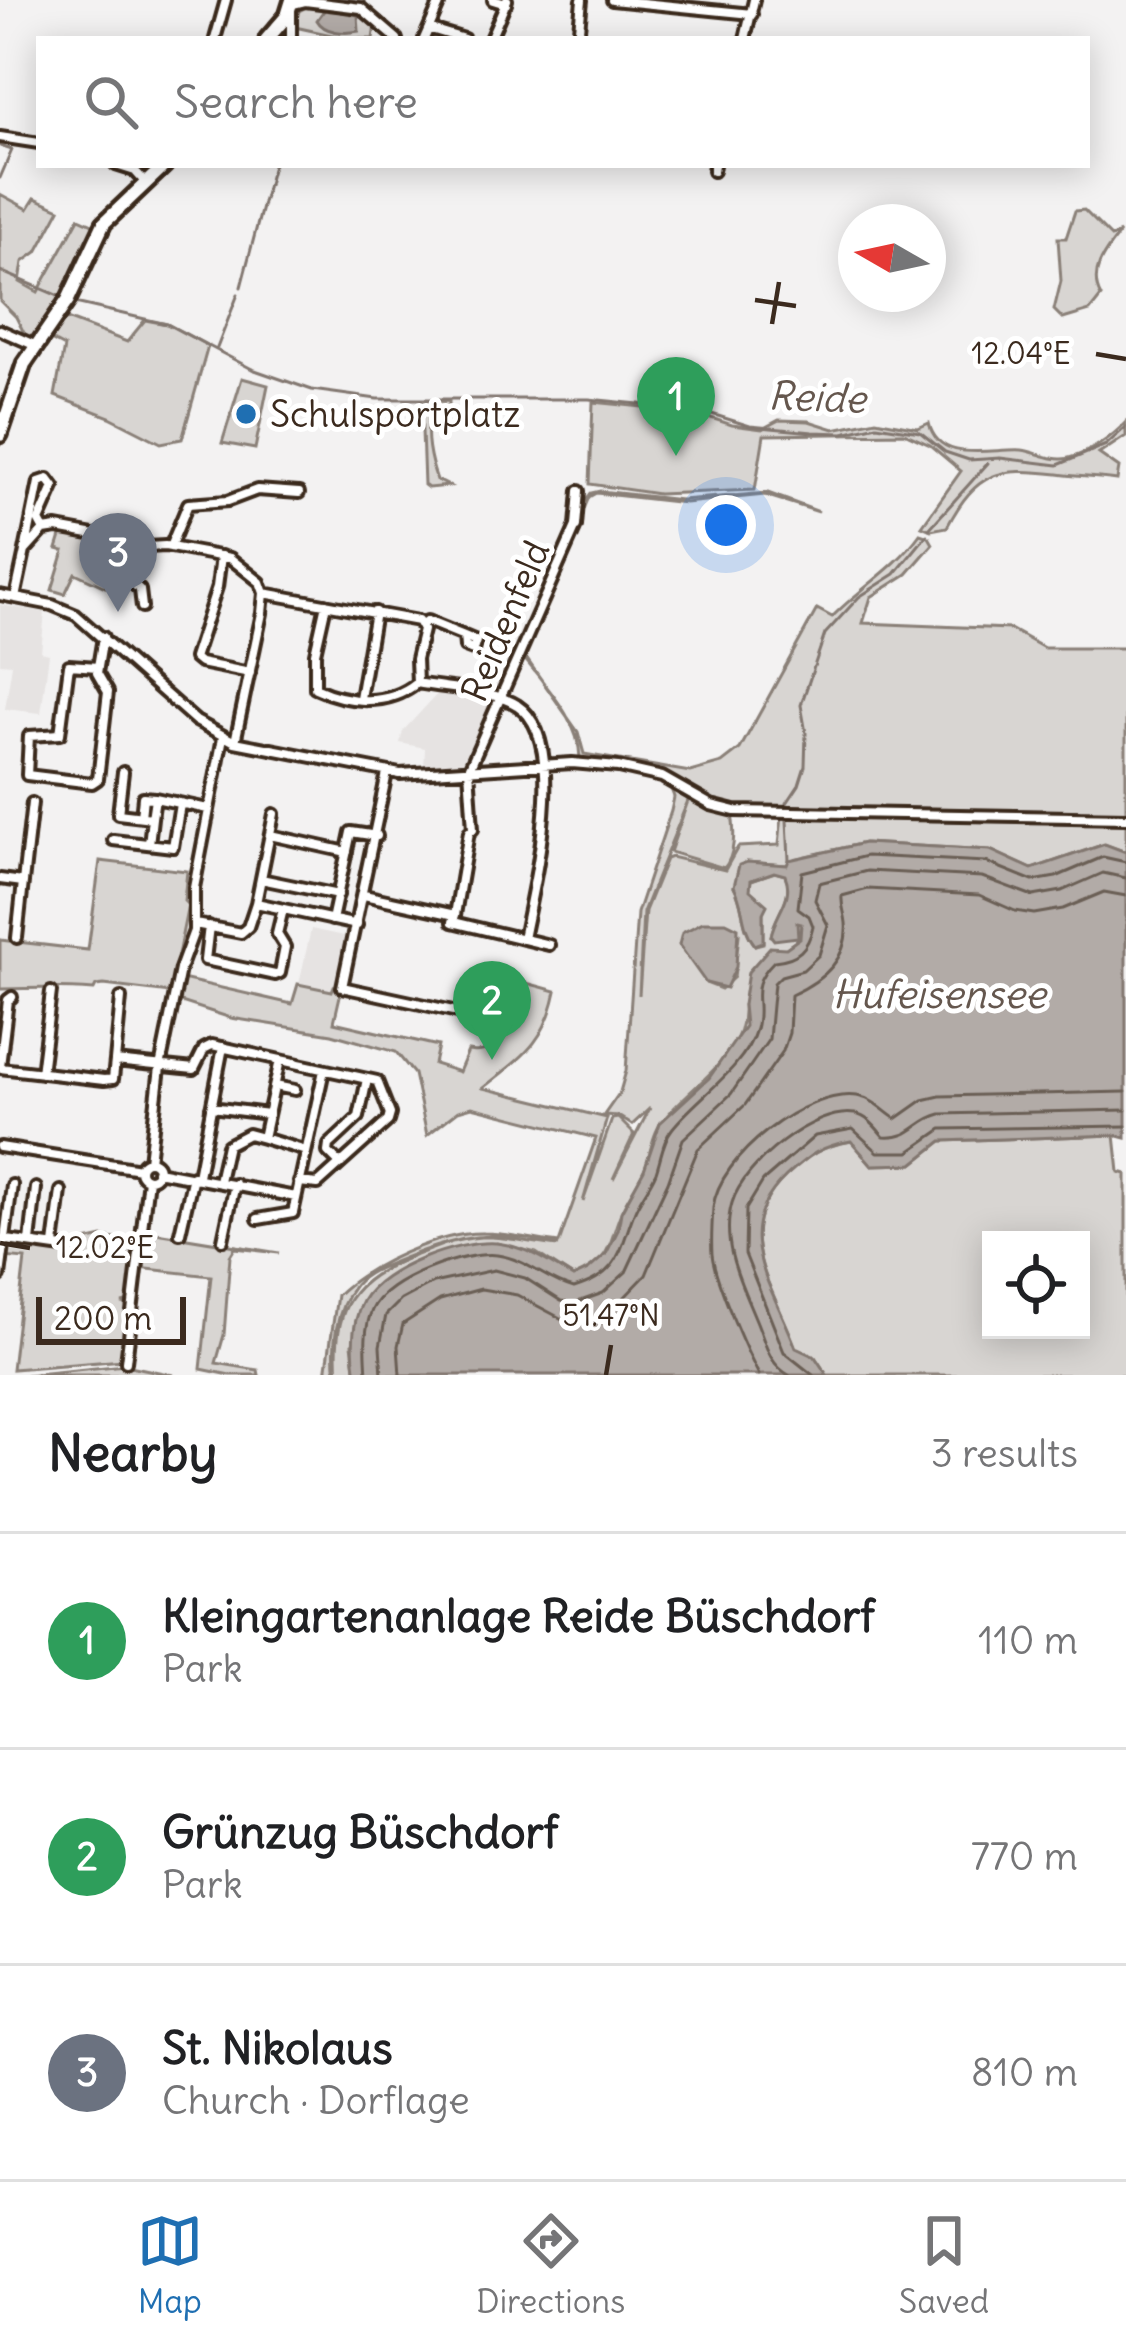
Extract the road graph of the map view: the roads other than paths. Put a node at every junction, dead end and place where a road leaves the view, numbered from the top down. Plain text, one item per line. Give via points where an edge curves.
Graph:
1 (226, 0) edge
2 (441, 0) edge
3 (493, 0) edge
4 (582, 0) edge
5 (612, 0) edge
6 (754, 0) edge
7 (506, 2) edge
8 (295, 3) edge
9 (752, 14) junction
10 (379, 23) junction
11 (431, 29) junction
12 (216, 36) edge
13 (269, 36) edge
14 (291, 36) edge
15 (376, 36) edge
16 (394, 36) edge
17 (426, 36) edge
18 (454, 36) edge
19 (491, 36) edge
20 (578, 36) edge
21 (746, 36) edge
22 (0, 137) edge
23 (36, 143) edge
24 (126, 168) edge
25 (161, 168) edge
26 (147, 184) junction
27 (0, 331) edge
28 (34, 346) junction
29 (0, 435) edge
30 (579, 491) dead end
31 (299, 493) dead end
32 (44, 530) junction
33 (170, 547) junction
34 (130, 548) junction
35 (26, 551) junction
36 (221, 556) junction
37 (264, 593) junction
38 (0, 595) edge
39 (15, 598) junction
40 (326, 604) junction
41 (142, 608) dead end
42 (375, 612) junction
43 (422, 625) junction
44 (464, 636) dead end
45 (103, 637) junction
46 (98, 667) junction
47 (250, 673) junction
48 (417, 683) junction
49 (360, 698) junction
50 (502, 698) junction
51 (223, 737) junction
52 (235, 742) junction
53 (543, 765) junction
54 (469, 770) junction
55 (123, 772) dead end
56 (387, 773) junction
57 (155, 798) junction
58 (32, 803) dead end
59 (180, 804) junction
60 (208, 809) junction
61 (274, 814) dead end
62 (140, 817) junction
63 (152, 818) junction
64 (1126, 818) edge
65 (270, 835) junction
66 (376, 836) junction
67 (113, 840) dead end
68 (148, 844) junction
69 (347, 851) junction
70 (0, 879) edge
71 (261, 879) junction
72 (23, 882) junction
73 (338, 895) junction
74 (364, 895) junction
75 (256, 903) junction
76 (283, 909) junction
77 (455, 915) junction
78 (332, 920) junction
79 (195, 923) junction
80 (357, 925) junction
81 (209, 926) junction
82 (17, 938) dead end
83 (524, 939) junction
84 (549, 945) dead end
85 (51, 992) dead end
86 (12, 997) dead end
87 (121, 998) dead end
88 (467, 1014) dead end
89 (224, 1047) junction
90 (280, 1060) junction
91 (115, 1061) junction
92 (0, 1067) edge
93 (160, 1067) junction
94 (324, 1070) junction
95 (41, 1073) junction
96 (367, 1079) junction
97 (275, 1085) junction
98 (295, 1090) dead end
99 (211, 1106) junction
100 (268, 1114) junction
101 (263, 1138) junction
102 (0, 1148) edge
103 (306, 1151) junction
104 (149, 1161) junction
105 (340, 1164) junction
106 (140, 1169) junction
107 (157, 1171) junction
108 (195, 1176) junction
109 (148, 1179) junction
110 (219, 1181) junction
111 (299, 1182) junction
112 (235, 1184) junction
113 (12, 1185) dead end
114 (36, 1188) dead end
115 (61, 1191) dead end
116 (296, 1197) junction
117 (258, 1219) dead end
118 (180, 1233) dead end
119 (3, 1239) edge
120 (223, 1240) dead end
121 (30, 1242) junction
122 (0, 1276) edge
123 (126, 1362) dead end

1 - 12 street
2 - 11 street
3 - 7 street
4 - 20 street
5 - 9 street
6 - 9 street
7 - 19 street
8 - 10 street via 361,8
8 - 13 main road
8 - 14 street
9 - 21 street
10 - 15 street
10 - 16 street
11 - 17 street
11 - 18 street
22 - 23 street
24 - 26 street
25 - 26 main road
26 - 28 main road via 104,223 68,300
27 - 28 street
28 - 29 main road
30 - 50 street, Reidenfeld via 578,518
31 - 33 street via 256,490 188,504
32 - 34 street
32 - 35 street
32 - 35 street via 40,516 54,488 45,478
33 - 34 street
33 - 36 street
34 - 41 street
35 - 39 street
36 - 37 street via 244,566
36 - 47 street via 194,658
37 - 40 street
37 - 47 street
38 - 39 street
39 - 45 street via 68,610
40 - 42 street
40 - 49 street via 312,683
42 - 43 street
42 - 49 street
43 - 44 street
43 - 48 street
45 - 46 street
45 - 51 street
46 - 46 street via 69,665 60,734 29,736 27,775 96,781 108,692
47 - 52 street
48 - 49 street via 395,698
48 - 50 street
50 - 53 street via 538,729
50 - 54 street, Reidenfeld
51 - 52 street
51 - 60 street
52 - 56 street
53 - 54 street
53 - 64 street via 662,777 720,808
53 - 83 street via 544,818
54 - 56 street
54 - 77 street via 473,830
55 - 62 street via 118,814
56 - 66 street
57 - 59 street
57 - 62 street via 143,797
57 - 63 street
58 - 72 street
59 - 60 street
59 - 68 street via 173,847
60 - 79 street
61 - 65 street
62 - 63 street
63 - 68 street
65 - 69 street
65 - 71 street
66 - 69 street via 353,831
66 - 74 street
67 - 68 street
69 - 73 street
70 - 72 street
71 - 73 street
71 - 75 street
72 - 82 street
73 - 78 street
74 - 77 street
74 - 80 street
75 - 76 street
75 - 81 street via 241,933
76 - 78 street
76 - 81 street via 277,934 285,947 275,975 205,960
77 - 83 street via 454,922
78 - 80 street
79 - 81 street
79 - 93 street
80 - 88 street via 342,988
83 - 84 street
85 - 95 street
86 - 92 street
87 - 91 street
89 - 90 street
89 - 93 street via 203,1049 194,1069
89 - 99 street
90 - 94 street
90 - 97 street
91 - 93 street
91 - 95 street via 113,1078 104,1080
92 - 95 street
93 - 104 street
94 - 96 street
94 - 103 street
96 - 105 street via 359,1117 329,1144
96 - 105 street via 376,1082 388,1121
97 - 98 street
97 - 100 street
99 - 100 street
99 - 108 street
100 - 101 street
101 - 103 street
101 - 110 street via 248,1134 227,1145
102 - 106 street
103 - 111 street
104 - 106 street
104 - 107 street
105 - 111 street via 314,1186
106 - 109 street
107 - 108 street
107 - 109 street
108 - 110 street
108 - 118 street
109 - 123 street
110 - 112 street
111 - 116 street
112 - 116 street
112 - 120 street
113 - 119 street
114 - 121 street
115 - 121 street via 59,1246
116 - 117 street via 292,1213
119 - 121 street
119 - 122 street

